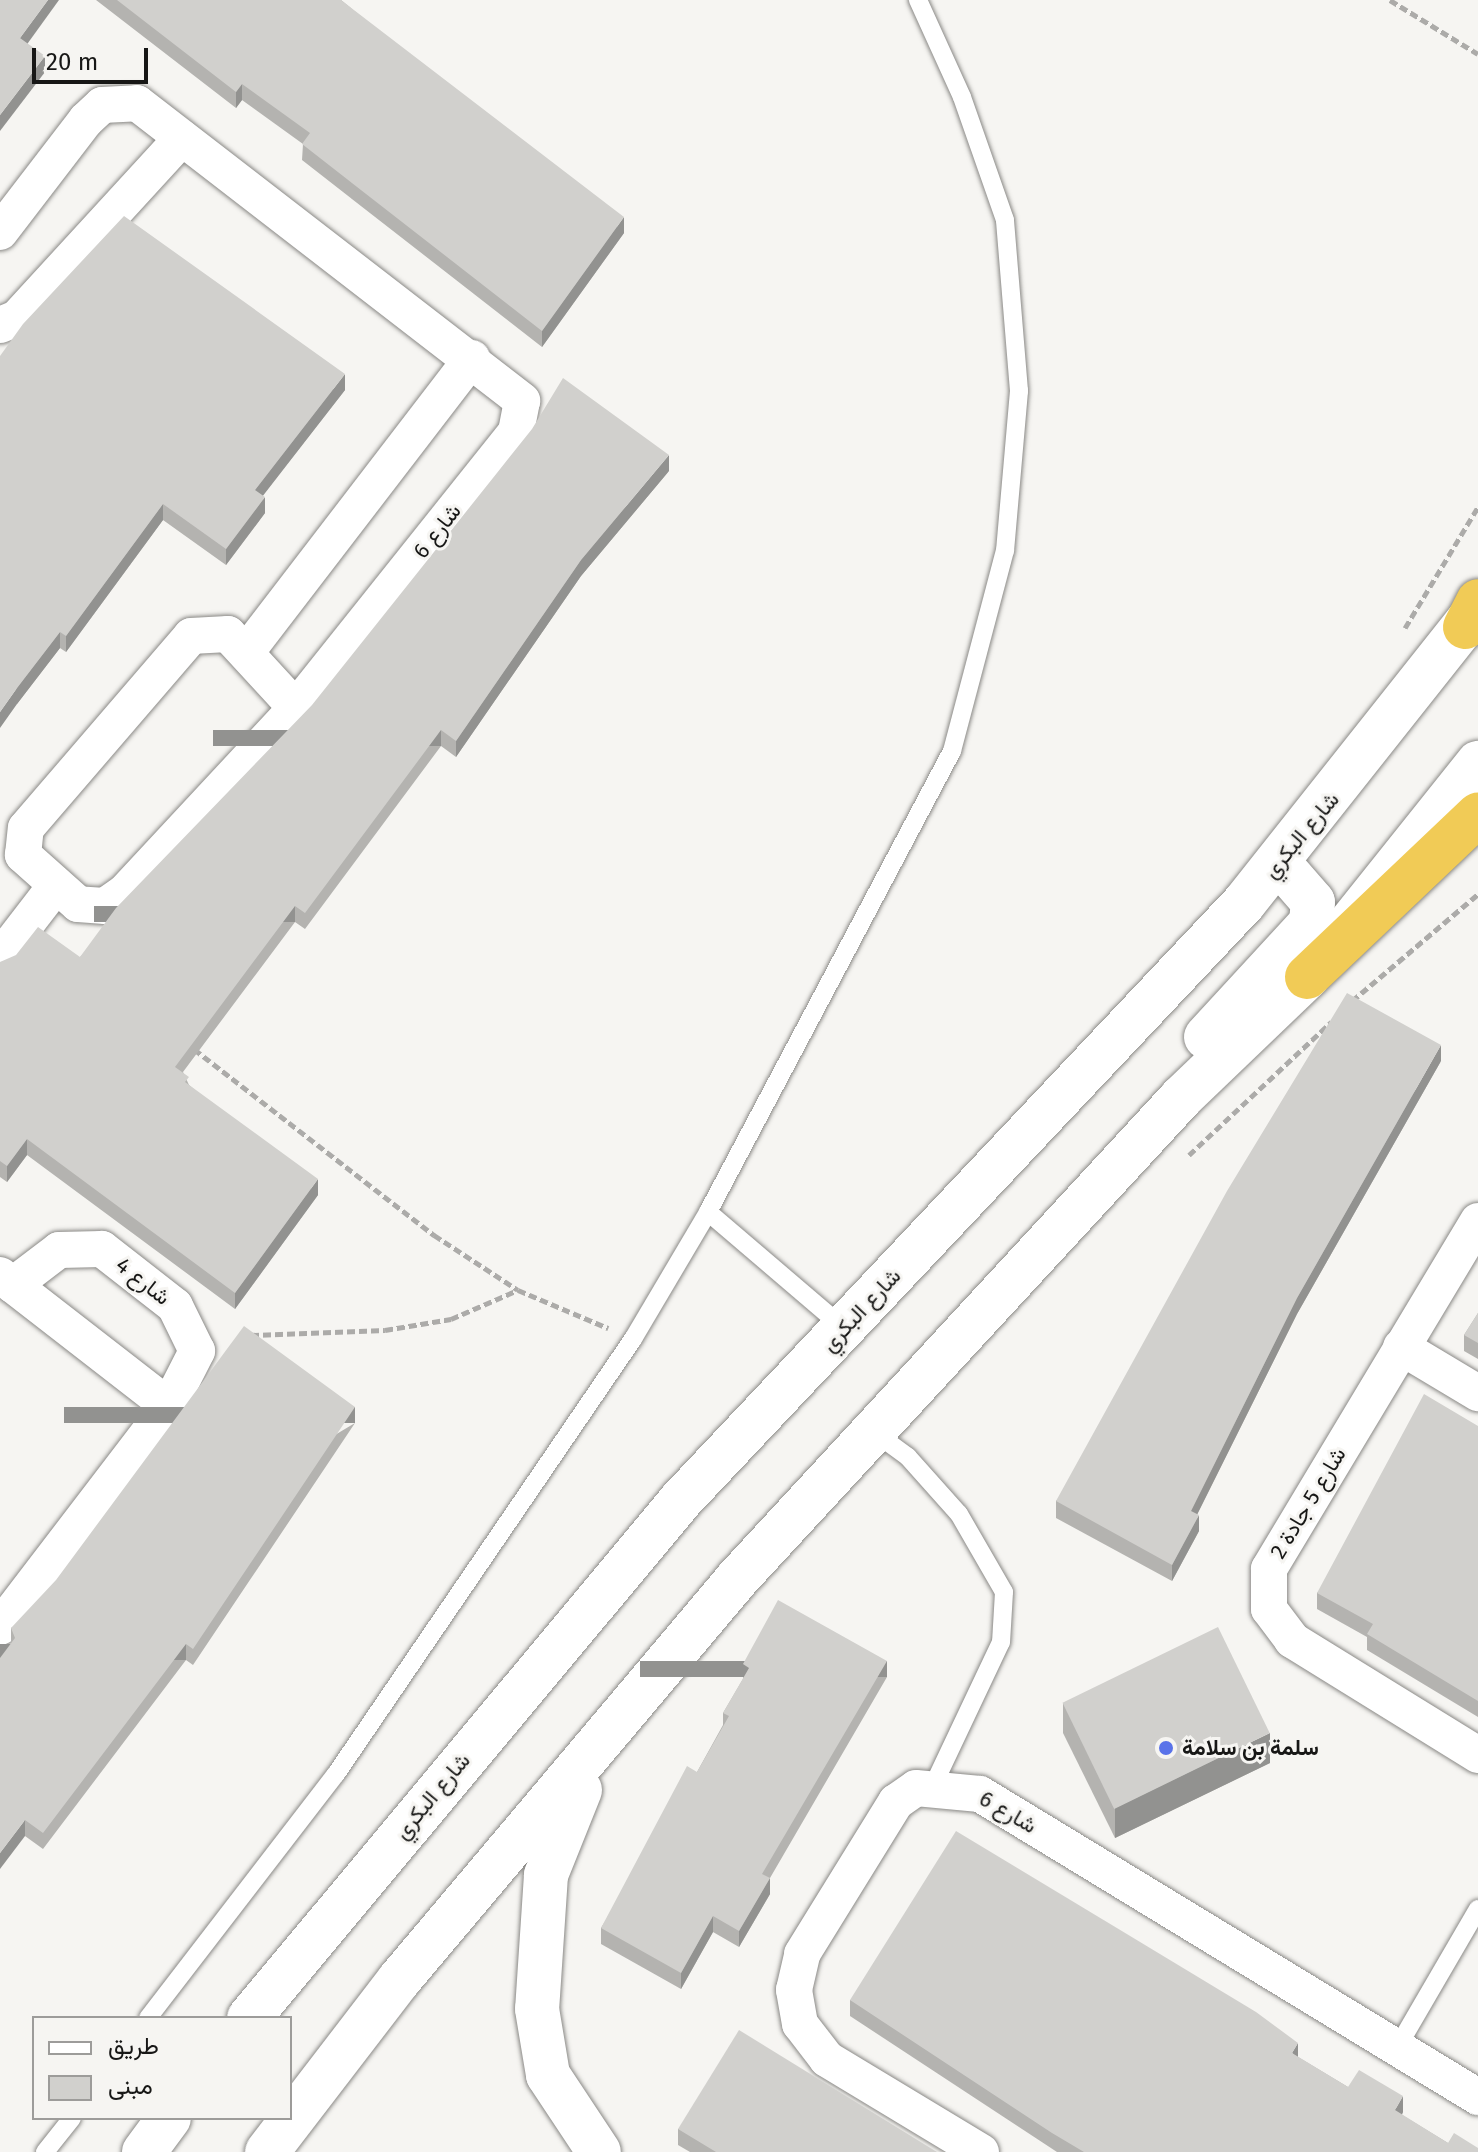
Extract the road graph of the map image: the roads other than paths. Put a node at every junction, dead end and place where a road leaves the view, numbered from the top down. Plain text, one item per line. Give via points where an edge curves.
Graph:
1 (918, 0) edge
2 (182, 138) junction
3 (0, 232) edge
4 (0, 325) edge
5 (472, 358) junction
6 (1474, 612) edge
7 (248, 650) junction
8 (296, 708) junction
9 (1478, 763) edge
10 (1478, 815) edge
11 (1279, 863) junction
12 (54, 888) junction
13 (0, 958) edge
14 (1307, 977) junction
15 (1181, 1098) junction
16 (708, 1212) junction
17 (1478, 1221) edge
18 (6, 1280) edge
19 (844, 1328) junction
20 (1401, 1347) junction
21 (1478, 1393) edge
22 (169, 1406) junction
23 (872, 1430) junction
24 (0, 1627) edge
25 (608, 1737) junction
26 (1478, 1755) edge
27 (933, 1786) junction
28 (1478, 1909) edge
29 (150, 2016) edge
30 (251, 2016) edge
31 (1397, 2048) junction
32 (1478, 2097) edge
33 (292, 2119) edge
34 (70, 2120) edge
35 (168, 2120) edge
36 (292, 2120) edge
37 (45, 2152) edge
38 (144, 2152) edge
39 (267, 2152) edge
40 (599, 2152) edge
41 (981, 2152) edge

1 - 16 lane via 962,97 1005,220 1019,391 1005,551 952,751
2 - 3 street, شارع 6 via 137,103 102,105
2 - 4 street via 17,318
2 - 5 street, شارع 6
5 - 7 street
5 - 8 street, شارع 6 via 522,401 516,432
6 - 11 main road, شارع البكري
7 - 8 street, شارع 6
7 - 12 street, شارع 6 via 219,631 191,636 26,828 23,855
8 - 12 street, شارع 6 via 125,892 105,906 86,907
9 - 14 main road
10 - 14 highway
11 - 15 main road via 1313,902 1311,923 1204,1039
11 - 19 main road, شارع البكري
12 - 13 street
14 - 15 main road
15 - 23 main road
16 - 19 lane
16 - 29 lane via 633,1339 336,1774
17 - 20 street, شارع 5 جادة 2
18 - 22 street, شارع 4
18 - 22 street, شارع 4 via 59,1250 102,1249 175,1306 197,1351
19 - 30 main road, شارع البكري via 681,1500
20 - 21 street
20 - 26 street, شارع 5 جادة 2 via 1269,1569 1269,1609 1292,1640
22 - 24 street
23 - 25 main road
23 - 27 lane via 908,1457 959,1514 1004,1592 1001,1642
25 - 33 main road via 399,1980
25 - 40 main road via 570,1808 546,1875 537,1938 537,2009 548,2075
27 - 31 street, شارع 6 via 980,1794
27 - 41 street via 896,1802 802,1954 794,1990 800,2024 827,2059
28 - 31 lane
31 - 32 street, شارع 6
34 - 37 lane
35 - 38 main road
36 - 39 main road

